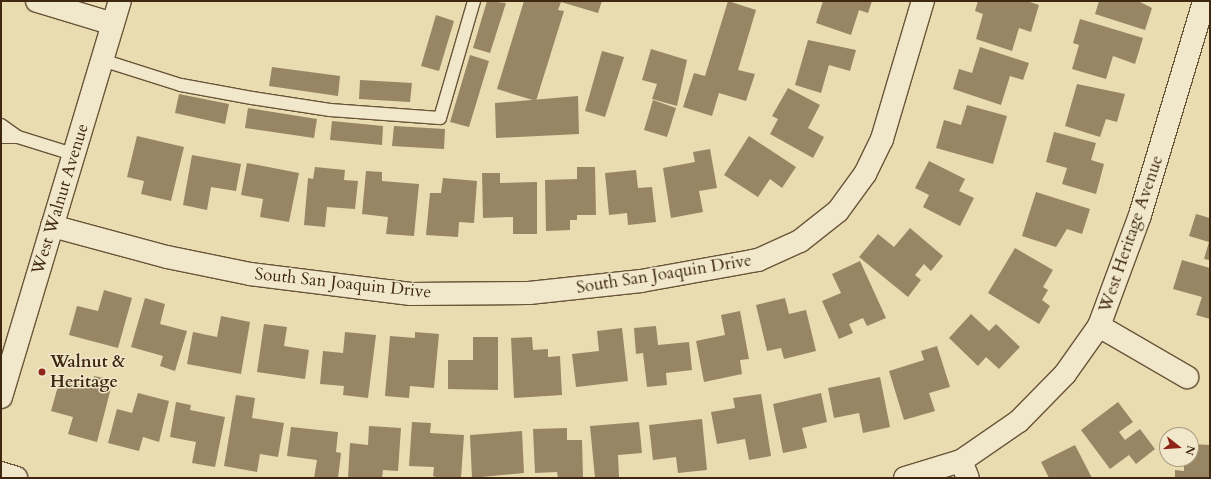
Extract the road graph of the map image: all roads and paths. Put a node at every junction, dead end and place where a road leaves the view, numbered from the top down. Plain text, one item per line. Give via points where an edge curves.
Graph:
1 (37, 1) edge
2 (120, 1) edge
3 (474, 1) edge
4 (923, 1) edge
5 (1204, 1) edge
6 (113, 24) junction
7 (102, 60) junction
8 (1, 125) edge
9 (1, 137) edge
10 (18, 137) junction
11 (73, 154) junction
12 (52, 226) junction
13 (1099, 326) junction
14 (1187, 377) dead end
15 (1, 396) edge
16 (964, 469) edge
17 (1, 474) edge
18 (16, 478) edge
19 (905, 478) edge

1 - 6 street
2 - 6 street, West Walnut Avenue
3 - 7 lane via 440,118 330,110 245,97 181,85
4 - 12 street, South San Joaquin Drive via 882,139 865,174 838,211 800,241 758,260 641,281 529,293 411,294 298,282 167,257
5 - 13 street, West Heritage Avenue via 1140,215
6 - 7 street, West Walnut Avenue
7 - 11 street, West Walnut Avenue
8 - 10 lane
9 - 10 lane
10 - 11 lane
11 - 12 street, West Walnut Avenue
12 - 15 street, West Walnut Avenue
13 - 14 street
13 - 16 street, West Heritage Avenue via 1065,374 1019,421
16 - 19 street, West Heritage Avenue
17 - 18 street

